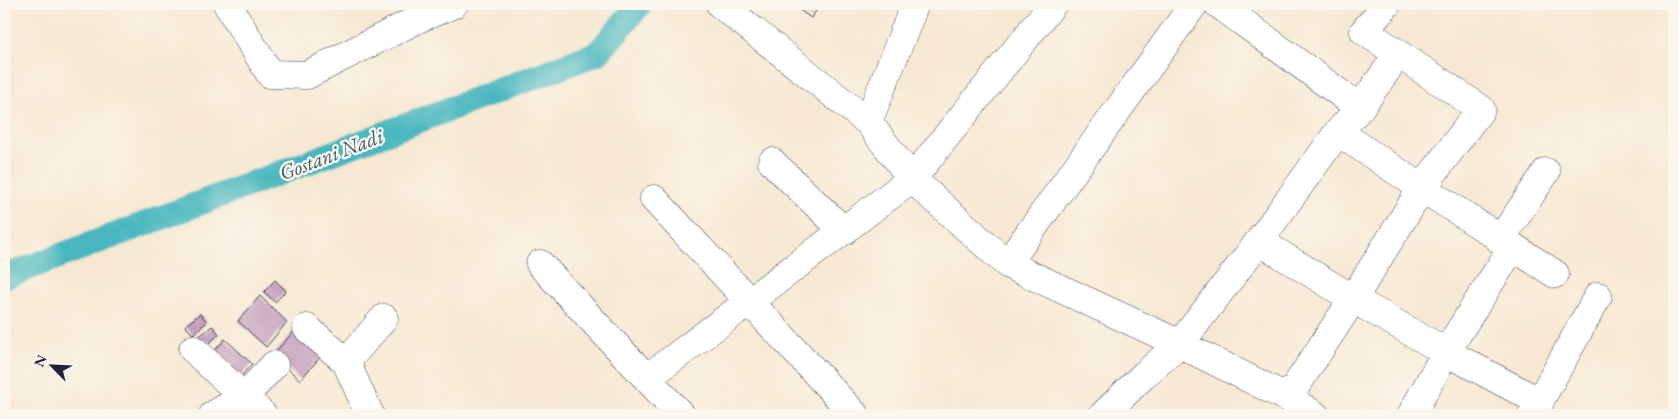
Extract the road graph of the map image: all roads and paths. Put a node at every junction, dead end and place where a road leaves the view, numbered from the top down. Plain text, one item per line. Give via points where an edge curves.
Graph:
1 (227, 4) edge
2 (454, 4) edge
3 (915, 4) edge
4 (1053, 4) edge
5 (1194, 4) edge
6 (1218, 4) edge
7 (1387, 4) edge
8 (723, 7) edge
9 (415, 11) edge
10 (1398, 54) junction
11 (1360, 108) junction
12 (868, 122) junction
13 (1338, 132) junction
14 (772, 162) dead end
15 (1546, 172) dead end
16 (912, 179) junction
17 (1422, 188) junction
18 (654, 199) dead end
19 (844, 231) junction
20 (1259, 241) junction
21 (1506, 244) junction
22 (540, 264) dead end
23 (1007, 264) junction
24 (1555, 274) dead end
25 (1598, 296) dead end
26 (1353, 300) junction
27 (749, 301) junction
28 (384, 318) dead end
29 (307, 328) dead end
30 (1180, 344) junction
31 (193, 349) dead end
32 (1446, 352) junction
33 (346, 362) junction
34 (274, 365) dead end
35 (646, 378) junction
36 (1288, 398) junction
37 (253, 406) edge
38 (1536, 409) edge
39 (213, 415) edge
40 (370, 415) edge
41 (681, 415) edge
42 (855, 415) edge
43 (1103, 415) edge
44 (1315, 415) edge
45 (1412, 415) edge

1 - 9 street via 270,74 307,75
2 - 9 street
3 - 12 street
4 - 16 street
5 - 23 street
6 - 11 street
7 - 10 street via 1364,31
8 - 12 street
10 - 11 street
10 - 17 street via 1481,109
11 - 13 street
12 - 16 street
13 - 17 street
13 - 20 street
14 - 19 street
15 - 21 street
16 - 19 street
16 - 23 street
17 - 21 street
17 - 26 street
18 - 27 street
19 - 27 street
20 - 26 street
20 - 30 street
21 - 24 street
21 - 32 street
22 - 35 street
23 - 30 street
25 - 38 street
26 - 32 street
26 - 36 street
27 - 35 street
27 - 42 street
28 - 33 street
29 - 33 street
30 - 36 street
30 - 43 street
31 - 37 street
32 - 38 street
32 - 45 street
33 - 40 street
34 - 37 street
35 - 41 street
36 - 44 street
37 - 39 street

